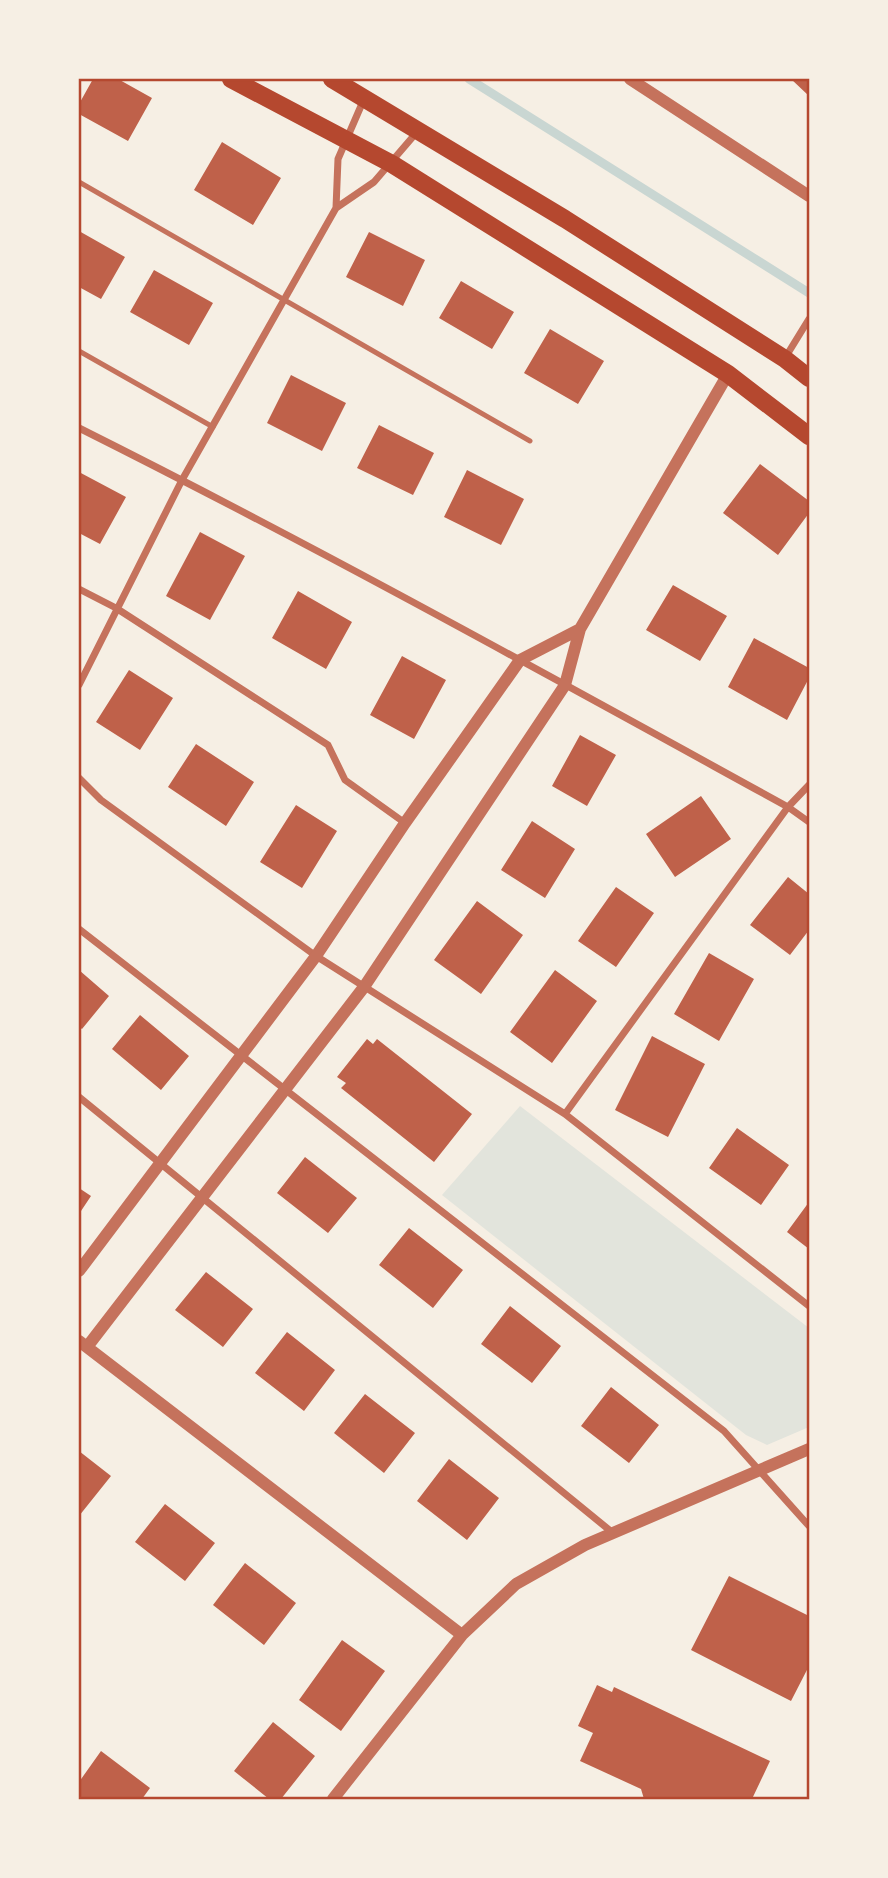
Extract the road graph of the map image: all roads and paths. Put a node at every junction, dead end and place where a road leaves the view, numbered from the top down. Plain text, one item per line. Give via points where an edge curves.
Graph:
1 (230, 79) edge
2 (332, 79) edge
3 (630, 79) edge
4 (365, 98) junction
5 (418, 131) junction
6 (346, 141) junction
7 (392, 164) junction
8 (79, 182) edge
9 (809, 196) edge
10 (336, 208) junction
11 (285, 301) junction
12 (809, 320) edge
13 (79, 351) edge
14 (785, 359) junction
15 (728, 374) junction
16 (809, 377) edge
17 (213, 427) junction
18 (79, 428) edge
19 (809, 436) edge
20 (530, 441) dead end
21 (182, 480) junction
22 (79, 589) edge
23 (116, 608) junction
24 (580, 629) junction
25 (520, 660) junction
26 (79, 685) edge
27 (565, 685) junction
28 (79, 778) edge
29 (809, 785) edge
30 (788, 807) junction
31 (405, 822) junction
32 (809, 822) edge
33 (79, 929) edge
34 (317, 956) junction
35 (364, 987) junction
36 (242, 1054) junction
37 (287, 1089) junction
38 (79, 1097) edge
39 (565, 1114) junction
40 (161, 1162) junction
41 (203, 1196) junction
42 (79, 1271) edge
43 (809, 1306) edge
44 (83, 1344) edge
45 (809, 1449) edge
46 (761, 1471) junction
47 (809, 1526) edge
48 (613, 1533) junction
49 (462, 1635) junction
50 (333, 1799) edge

1 - 6 main road
2 - 4 main road
3 - 9 street
4 - 5 main road
4 - 6 street
5 - 7 street
5 - 14 main road
6 - 7 main road
6 - 10 street via 338,159
7 - 10 street
7 - 15 main road
8 - 11 lane
10 - 11 street
11 - 17 street
11 - 20 lane
12 - 14 street
13 - 17 lane
14 - 16 main road
15 - 19 main road
15 - 24 street
17 - 21 street
18 - 21 street
21 - 23 street
21 - 25 street
22 - 23 street
23 - 26 street
23 - 31 street via 328,745 345,780
24 - 25 street
24 - 27 street
25 - 27 street
25 - 31 street
27 - 30 street
27 - 35 street
28 - 34 street via 101,800
29 - 30 street
30 - 32 street
30 - 39 street
31 - 34 street
33 - 36 street
34 - 35 street
34 - 36 street
35 - 37 street
35 - 39 street
36 - 37 street
36 - 40 street
37 - 41 street
37 - 46 street via 724,1431
38 - 40 street
39 - 43 street
40 - 41 street
40 - 42 street
41 - 44 street
41 - 48 street
44 - 49 street
45 - 46 street
46 - 47 street
46 - 48 street
48 - 49 street via 516,1584
49 - 50 street

